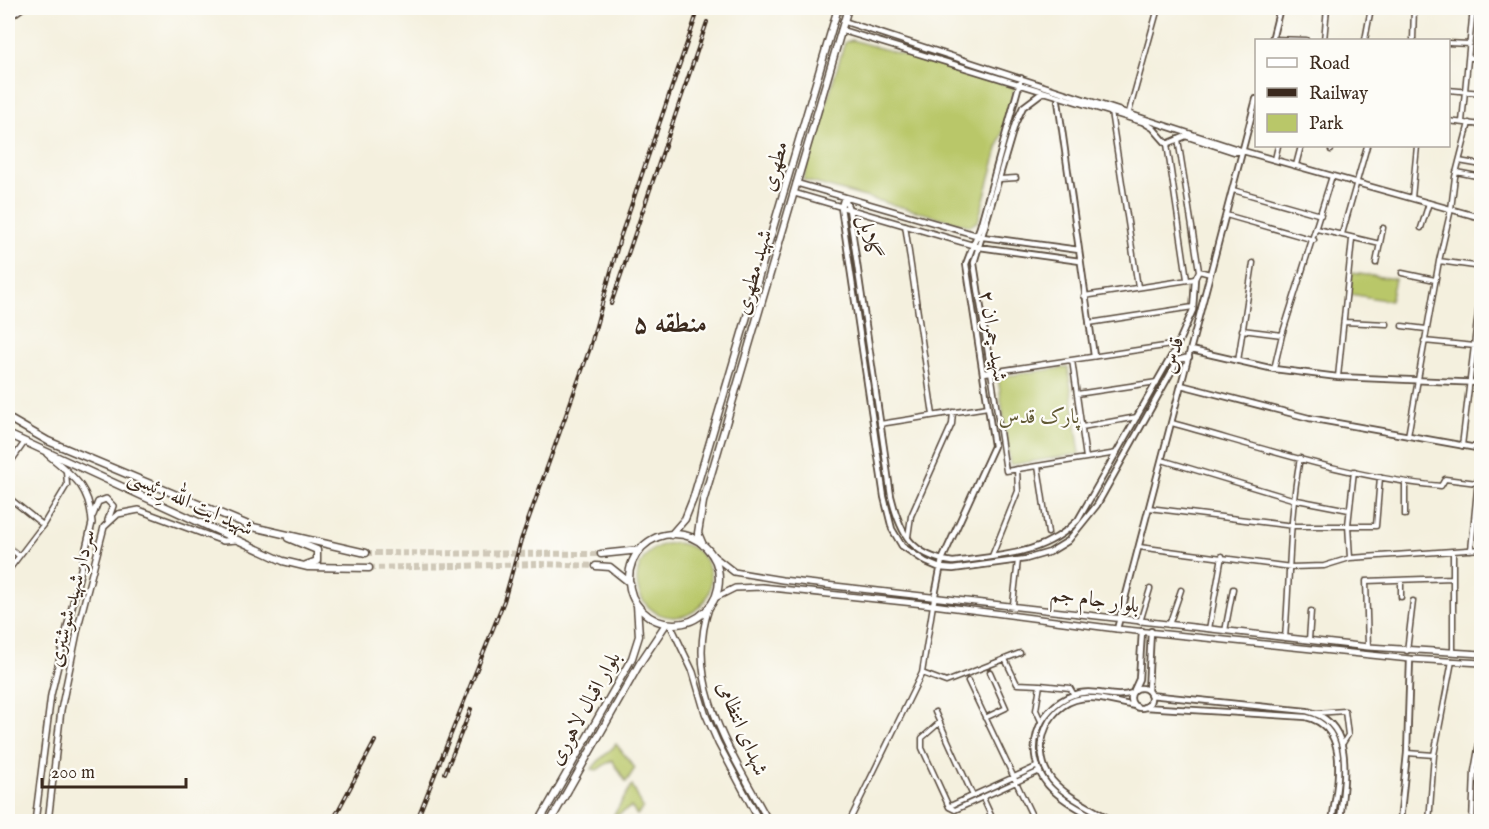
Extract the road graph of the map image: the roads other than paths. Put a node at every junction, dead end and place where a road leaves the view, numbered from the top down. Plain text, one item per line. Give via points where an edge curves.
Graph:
1 (22, 8) edge
2 (838, 8) edge
3 (848, 8) edge
4 (1158, 8) edge
5 (1280, 8) edge
6 (1327, 8) edge
7 (1371, 8) edge
8 (1414, 8) edge
9 (1473, 9) edge
10 (1482, 10) edge
11 (8, 18) edge
12 (843, 21) junction
13 (841, 30) junction
14 (1272, 39) edge
15 (1324, 39) edge
16 (1365, 39) edge
17 (1413, 39) edge
18 (1450, 43) edge
19 (1470, 44) junction
20 (1468, 58) junction
21 (1482, 58) edge
22 (1021, 78) junction
23 (1019, 84) junction
24 (1450, 90) edge
25 (1466, 91) junction
26 (1043, 92) junction
27 (1482, 93) edge
28 (1058, 101) dead end
29 (1255, 106) edge
30 (1111, 112) junction
31 (1130, 112) junction
32 (1450, 121) edge
33 (1462, 122) junction
34 (1469, 123) junction
35 (1482, 125) edge
36 (1178, 139) junction
37 (1167, 144) junction
38 (1278, 147) edge
39 (1301, 147) edge
40 (1367, 147) edge
41 (1417, 147) edge
42 (1243, 151) junction
43 (1275, 159) junction
44 (1458, 161) junction
45 (1296, 165) junction
46 (1482, 165) edge
47 (1456, 172) junction
48 (1332, 175) junction
49 (1482, 177) edge
50 (1000, 178) junction
51 (1016, 178) dead end
52 (1356, 182) junction
53 (796, 183) junction
54 (786, 185) junction
55 (1233, 190) junction
56 (794, 193) junction
57 (843, 197) junction
58 (1412, 198) junction
59 (1429, 203) junction
60 (841, 207) junction
61 (849, 209) junction
62 (1452, 209) junction
63 (904, 214) junction
64 (1226, 215) junction
65 (1321, 215) junction
66 (1482, 218) edge
67 (905, 225) junction
68 (1383, 228) dead end
69 (1421, 228) dead end
70 (1317, 230) junction
71 (1342, 234) junction
72 (977, 235) junction
73 (983, 237) junction
74 (1352, 238) junction
75 (1314, 240) junction
76 (1380, 244) junction
77 (973, 245) junction
78 (979, 247) junction
79 (1079, 250) junction
80 (1080, 261) junction
81 (1439, 261) junction
82 (1376, 262) dead end
83 (1253, 263) dead end
84 (1482, 267) edge
85 (1199, 271) junction
86 (1402, 273) dead end
87 (1210, 274) junction
88 (1187, 279) junction
89 (1195, 279) junction
90 (1482, 279) edge
91 (1435, 280) junction
92 (1138, 287) junction
93 (1084, 296) junction
94 (1193, 307) junction
95 (1344, 321) junction
96 (1089, 323) junction
97 (1387, 324) dead end
98 (1402, 326) dead end
99 (1426, 329) junction
100 (1242, 330) junction
101 (1282, 335) junction
102 (1479, 338) edge
103 (1424, 341) junction
104 (1178, 344) junction
105 (1475, 346) junction
106 (1191, 350) junction
107 (1094, 356) junction
108 (1189, 357) junction
109 (1072, 360) junction
110 (1238, 361) junction
111 (1274, 369) junction
112 (991, 372) junction
113 (983, 373) junction
114 (1338, 377) junction
115 (1416, 380) junction
116 (1158, 382) junction
117 (1471, 383) junction
118 (1482, 383) edge
119 (1181, 385) junction
120 (1077, 394) junction
121 (989, 406) junction
122 (953, 412) junction
123 (933, 415) junction
124 (1138, 417) junction
125 (8, 418) edge
126 (1172, 423) junction
127 (880, 424) junction
128 (1082, 427) junction
129 (8, 434) edge
130 (1408, 436) junction
131 (24, 443) junction
132 (1462, 446) junction
133 (1481, 449) edge
134 (1118, 452) junction
135 (47, 454) junction
136 (1086, 458) junction
137 (1300, 458) junction
138 (1162, 460) junction
139 (8, 466) edge
140 (1038, 466) junction
141 (1017, 469) junction
142 (65, 470) junction
143 (1354, 471) junction
144 (1380, 477) junction
145 (1405, 483) junction
146 (1477, 483) junction
147 (8, 497) edge
148 (1292, 499) junction
149 (1149, 508) junction
150 (1349, 510) junction
151 (1405, 515) dead end
152 (911, 516) junction
153 (92, 523) junction
154 (43, 525) junction
155 (1348, 525) junction
156 (898, 526) junction
157 (1294, 526) junction
158 (104, 527) junction
159 (267, 532) junction
160 (1048, 533) dead end
161 (671, 535) junction
162 (238, 540) junction
163 (907, 541) junction
164 (703, 545) junction
165 (8, 546) edge
166 (1139, 547) junction
167 (1482, 549) edge
168 (640, 550) junction
169 (1471, 550) junction
170 (1453, 551) junction
171 (366, 553) tunnel mouth
172 (601, 554) tunnel mouth
173 (711, 554) junction
174 (18, 555) junction
175 (992, 556) junction
176 (1222, 556) junction
177 (1350, 558) junction
178 (942, 560) junction
179 (1018, 560) junction
180 (302, 566) junction
181 (596, 566) tunnel mouth
182 (1291, 567) junction
183 (369, 568) tunnel mouth
184 (940, 568) junction
185 (8, 571) edge
186 (1453, 578) junction
187 (1401, 579) junction
188 (630, 583) junction
189 (1150, 589) dead end
190 (1233, 589) dead end
191 (1180, 590) dead end
192 (934, 596) junction
193 (1401, 597) dead end
194 (715, 598) junction
195 (1413, 601) dead end
196 (1013, 604) junction
197 (637, 605) junction
198 (933, 605) junction
199 (709, 608) junction
200 (1311, 611) dead end
201 (1120, 619) junction
202 (1140, 622) junction
203 (668, 624) junction
204 (1169, 626) junction
205 (1117, 628) junction
206 (1209, 629) junction
207 (1142, 631) junction
208 (1152, 631) junction
209 (1225, 631) junction
210 (1252, 634) junction
211 (1285, 638) junction
212 (1309, 640) junction
213 (1251, 643) junction
214 (1368, 647) junction
215 (1407, 651) junction
216 (1453, 651) junction
217 (1020, 653) dead end
218 (1482, 654) edge
219 (1005, 659) junction
220 (1410, 659) junction
221 (1452, 660) junction
222 (1482, 663) edge
223 (990, 672) dead end
224 (922, 673) junction
225 (968, 681) dead end
226 (1040, 685) junction
227 (1133, 691) junction
228 (1149, 693) junction
229 (1074, 694) junction
230 (1187, 700) junction
231 (1076, 701) junction
232 (1234, 704) junction
233 (1136, 706) junction
234 (1144, 707) junction
235 (1264, 707) junction
236 (1292, 709) junction
237 (1186, 710) junction
238 (935, 712) dead end
239 (1233, 713) junction
240 (1316, 713) junction
241 (1264, 715) junction
242 (1291, 716) junction
243 (985, 718) junction
244 (1041, 721) junction
245 (939, 723) junction
246 (1331, 723) junction
247 (1047, 724) junction
248 (1482, 726) edge
249 (1327, 728) junction
250 (1343, 743) junction
251 (1407, 753) junction
252 (1338, 754) junction
253 (1344, 754) junction
254 (1434, 755) junction
255 (737, 763) junction
256 (731, 766) junction
257 (1039, 769) junction
258 (1474, 771) junction
259 (1482, 773) edge
260 (1012, 778) junction
261 (1015, 783) junction
262 (1336, 783) junction
263 (1343, 783) junction
264 (980, 792) junction
265 (972, 796) junction
266 (983, 798) junction
267 (1080, 801) junction
268 (949, 807) junction
269 (1077, 807) junction
270 (1332, 820) edge
271 (1340, 821) edge
272 (35, 822) edge
273 (48, 822) edge
274 (539, 822) edge
275 (550, 822) edge
276 (760, 822) edge
277 (769, 822) edge
278 (849, 822) edge
279 (994, 822) edge
280 (1035, 822) edge
281 (1101, 822) edge
282 (1114, 822) edge
283 (1400, 822) edge
284 (1429, 822) edge
285 (1472, 822) edge

1 - 11 main road
2 - 54 main road, مطهری
3 - 12 main road, شهید مطهری
4 - 31 street
5 - 14 street
6 - 15 street
7 - 16 street
8 - 17 street
9 - 10 street
9 - 19 street
12 - 13 main road, شهید مطهری
12 - 22 street
13 - 23 street
13 - 53 main road, شهید مطهری
18 - 19 street
19 - 20 street
20 - 21 street
20 - 25 street
22 - 23 street, شهید چمران ۲
22 - 31 street
23 - 26 street
23 - 72 street, شهید چمران ۲
24 - 25 street
25 - 27 street
25 - 33 street
26 - 30 street
26 - 50 street via 1023,107
28 - 79 street
29 - 42 street, قدس
30 - 37 street via 1143,122
30 - 92 street
31 - 42 street
32 - 33 street
33 - 34 street
34 - 35 street
34 - 44 street
36 - 37 street
36 - 42 street via 1186,136 1235,152
36 - 85 street
37 - 88 street
38 - 43 street
39 - 45 street
40 - 52 street
41 - 58 street
42 - 43 street
42 - 55 street, قدس
43 - 45 street
44 - 46 street
44 - 47 street
45 - 48 street
47 - 49 street
47 - 62 street
48 - 52 street
48 - 65 street
50 - 51 street
50 - 73 street
52 - 58 street
52 - 71 street
53 - 54 main road
53 - 56 main road, شهید مطهری
53 - 57 street
54 - 56 main road
54 - 161 main road, مطهری via 693,499 685,519
55 - 64 street, قدس
55 - 65 street
56 - 60 street
56 - 164 main road, شهید مطهری via 698,521
57 - 60 street, گلایل
57 - 61 street, گلایل
57 - 63 street
58 - 59 street
59 - 62 street
59 - 69 street
60 - 61 street
60 - 184 street, گلایل via 892,529 902,546
61 - 67 street
61 - 127 street, گلایل
62 - 66 street
62 - 81 street
63 - 67 street
63 - 72 street
64 - 75 street
64 - 87 street, قدس
65 - 70 street
67 - 77 street
67 - 123 street
68 - 76 street
70 - 71 street
70 - 75 street
71 - 74 street
72 - 73 street
72 - 77 street, شهید چمران ۲
73 - 78 street
73 - 79 street
74 - 76 street
74 - 95 street
75 - 101 street
76 - 82 street
77 - 78 street
77 - 113 street, شهید چمران ۲ via 966,264
78 - 80 street
78 - 112 street via 974,263
79 - 80 street
80 - 93 street
81 - 84 street
81 - 91 street
83 - 100 street
85 - 87 street
85 - 89 street
86 - 91 street
87 - 106 street, قدس
88 - 89 street
88 - 92 street
89 - 94 street
90 - 102 street
91 - 99 street
92 - 93 street
93 - 96 street
94 - 96 street
94 - 104 street
95 - 97 street
95 - 114 street
96 - 107 street
98 - 99 street
99 - 103 street
100 - 101 street
100 - 110 street
101 - 111 street
102 - 105 street
103 - 105 street
103 - 115 street
104 - 107 street
104 - 116 street
105 - 117 street
106 - 108 street, قدس
106 - 110 street
107 - 109 street
108 - 119 street, قدس
108 - 179 street via 1178,360 1084,525 1050,552
109 - 112 street
109 - 120 street
110 - 111 street
111 - 114 street
112 - 113 street
112 - 141 street via 1006,471
113 - 121 street, شهید چمران ۲
114 - 115 street
115 - 117 street
115 - 130 street
116 - 120 street
116 - 124 street
117 - 118 street
117 - 132 street
119 - 126 street, قدس
119 - 130 street via 1309,418
120 - 128 street
121 - 122 street
121 - 178 street, شهید چمران ۲ via 994,446
122 - 123 street
122 - 152 street via 952,424
123 - 127 street
124 - 128 street
124 - 134 street
125 - 159 main road, شهید ایت الله رِئیسی via 48,441
126 - 137 street
126 - 138 street, قدس
127 - 156 street, گلایل
128 - 136 street
129 - 131 main road, شهید ایت الله رِئیسی
130 - 132 street
131 - 135 main road, شهید ایت الله رِئیسی
131 - 139 street
132 - 133 street
133 - 146 street
134 - 136 street
134 - 175 street via 1091,501 1064,535 1024,551
135 - 142 main road, سردار شهید شوشتری
135 - 162 main road, شهید ایت الله رِئیسی
136 - 140 street
137 - 143 street
137 - 148 street
138 - 148 street
138 - 149 street, قدس
140 - 141 street
140 - 160 street
141 - 175 street via 1018,491
142 - 153 main road, سردار شهید شوشتری via 89,497
142 - 154 street via 67,485
143 - 144 street
143 - 150 street
144 - 145 street
144 - 155 street via 1376,526
145 - 146 street via 1441,486 1445,479
145 - 151 street
146 - 169 street
147 - 154 street
148 - 150 street
148 - 157 street
149 - 157 street
149 - 166 street, قدس
150 - 155 street
152 - 156 street
152 - 163 street
153 - 158 main road via 98,502 106,499 113,511
153 - 272 main road, سردار شهید شوشتری via 51,694
154 - 174 street
155 - 157 street
155 - 177 street
156 - 163 street, گلایل
157 - 182 street
158 - 162 main road, سردار شهید شوشتری via 118,514 139,510 223,541
158 - 273 main road, سردار شهید شوشتری via 61,710
159 - 171 main road, شهید ایت الله رِئیسی
159 - 180 main road via 317,550 317,561
161 - 164 main road
161 - 168 main road via 649,542
162 - 180 main road, شهید ایت الله رِئیسی
163 - 178 street
164 - 173 main road
165 - 174 street
166 - 176 street
166 - 201 street, قدس
167 - 169 street
168 - 172 main road
168 - 188 main road
169 - 170 street
170 - 177 street
170 - 186 street
173 - 192 main road, بلوار جام جم via 734,572
173 - 194 main road via 719,575
174 - 185 street
175 - 178 street
176 - 182 street
176 - 206 street
177 - 182 street via 1324,566
178 - 184 street, شهید چمران ۲
179 - 184 street
179 - 196 street
180 - 183 main road, شهید ایت الله رِئیسی
181 - 188 main road via 610,567
182 - 211 street
184 - 192 street, شهید چمران ۲
186 - 187 street
186 - 216 street
187 - 193 street
187 - 214 street via 1366,581
188 - 197 main road
189 - 202 street
190 - 209 street
191 - 204 street
192 - 196 main road, بلوار جام جم
192 - 198 street, شهید چمران ۲
194 - 198 main road, بلوار جام جم via 735,588 762,587
194 - 199 main road
195 - 215 street
196 - 201 main road, بلوار جام جم
197 - 203 main road via 645,614
197 - 274 main road, بلوار اقبال لاهوری via 639,636 632,658
198 - 205 main road, بلوار جام جم
198 - 224 street
199 - 203 main road via 690,622
199 - 255 main road, شهدای انتظامی via 700,642 701,669 712,710
200 - 212 street
201 - 202 main road, بلوار جام جم
201 - 205 street, قدس
202 - 204 main road, بلوار جام جم
203 - 256 main road, شهدای انتظامی via 693,672 705,713
203 - 275 main road via 640,663
204 - 206 main road, بلوار جام جم
205 - 207 main road, بلوار جام جم
206 - 209 main road, بلوار جام جم
207 - 208 main road, بلوار جام جم
207 - 227 street via 1138,679
208 - 213 main road, بلوار جام جم
208 - 228 street
209 - 210 main road, بلوار جام جم
210 - 211 main road, بلوار جام جم
210 - 213 main road
211 - 212 main road, بلوار جام جم
212 - 214 main road, بلوار جام جم
213 - 220 main road, بلوار جام جم
214 - 215 main road, بلوار جام جم
215 - 216 main road, بلوار جام جم
216 - 218 main road, بلوار جام جم
217 - 219 street
219 - 224 street via 946,682
219 - 226 street via 1017,684
220 - 221 main road, بلوار جام جم
220 - 251 street
221 - 222 main road, بلوار جام جم
221 - 254 street
223 - 243 street via 1006,708
224 - 278 street
225 - 243 street
226 - 229 street via 1070,688
226 - 244 street via 1036,710
227 - 228 street via 1140,687
227 - 229 street via 1122,696 1090,691
227 - 233 street via 1132,702
228 - 230 street
228 - 234 street via 1150,701
229 - 231 street
229 - 244 street via 1055,704
230 - 232 street
230 - 237 street
231 - 233 street via 1090,698
231 - 247 street via 1059,709
232 - 235 street
232 - 239 street
233 - 234 street
234 - 237 street
235 - 236 street
235 - 241 street
236 - 240 street
236 - 242 street
237 - 239 street
238 - 245 street
239 - 241 street
240 - 246 street
240 - 250 street via 1345,711 1348,735
241 - 242 street
242 - 249 street via 1314,719
243 - 260 street
244 - 247 street
244 - 257 street via 1035,742
245 - 265 street
245 - 268 street via 922,738 922,748
246 - 249 street
246 - 250 street
247 - 267 street via 1041,751 1046,769 1060,787
248 - 258 street
249 - 252 street
250 - 253 street
251 - 254 street
251 - 283 street
252 - 253 street
252 - 262 street
253 - 263 street
254 - 284 street
255 - 256 main road
255 - 277 main road, شهدای انتظامی
256 - 276 main road, شهدای انتظامی
257 - 260 street
257 - 261 street
257 - 269 street via 1055,792
258 - 259 street
258 - 285 street
260 - 261 street
260 - 264 street
261 - 266 street
261 - 280 street
262 - 263 street
262 - 270 street
263 - 271 street
264 - 265 street
264 - 266 street
265 - 268 street
266 - 268 street via 955,810
266 - 279 street
267 - 269 street
267 - 282 street
269 - 281 street
270 - 271 street

